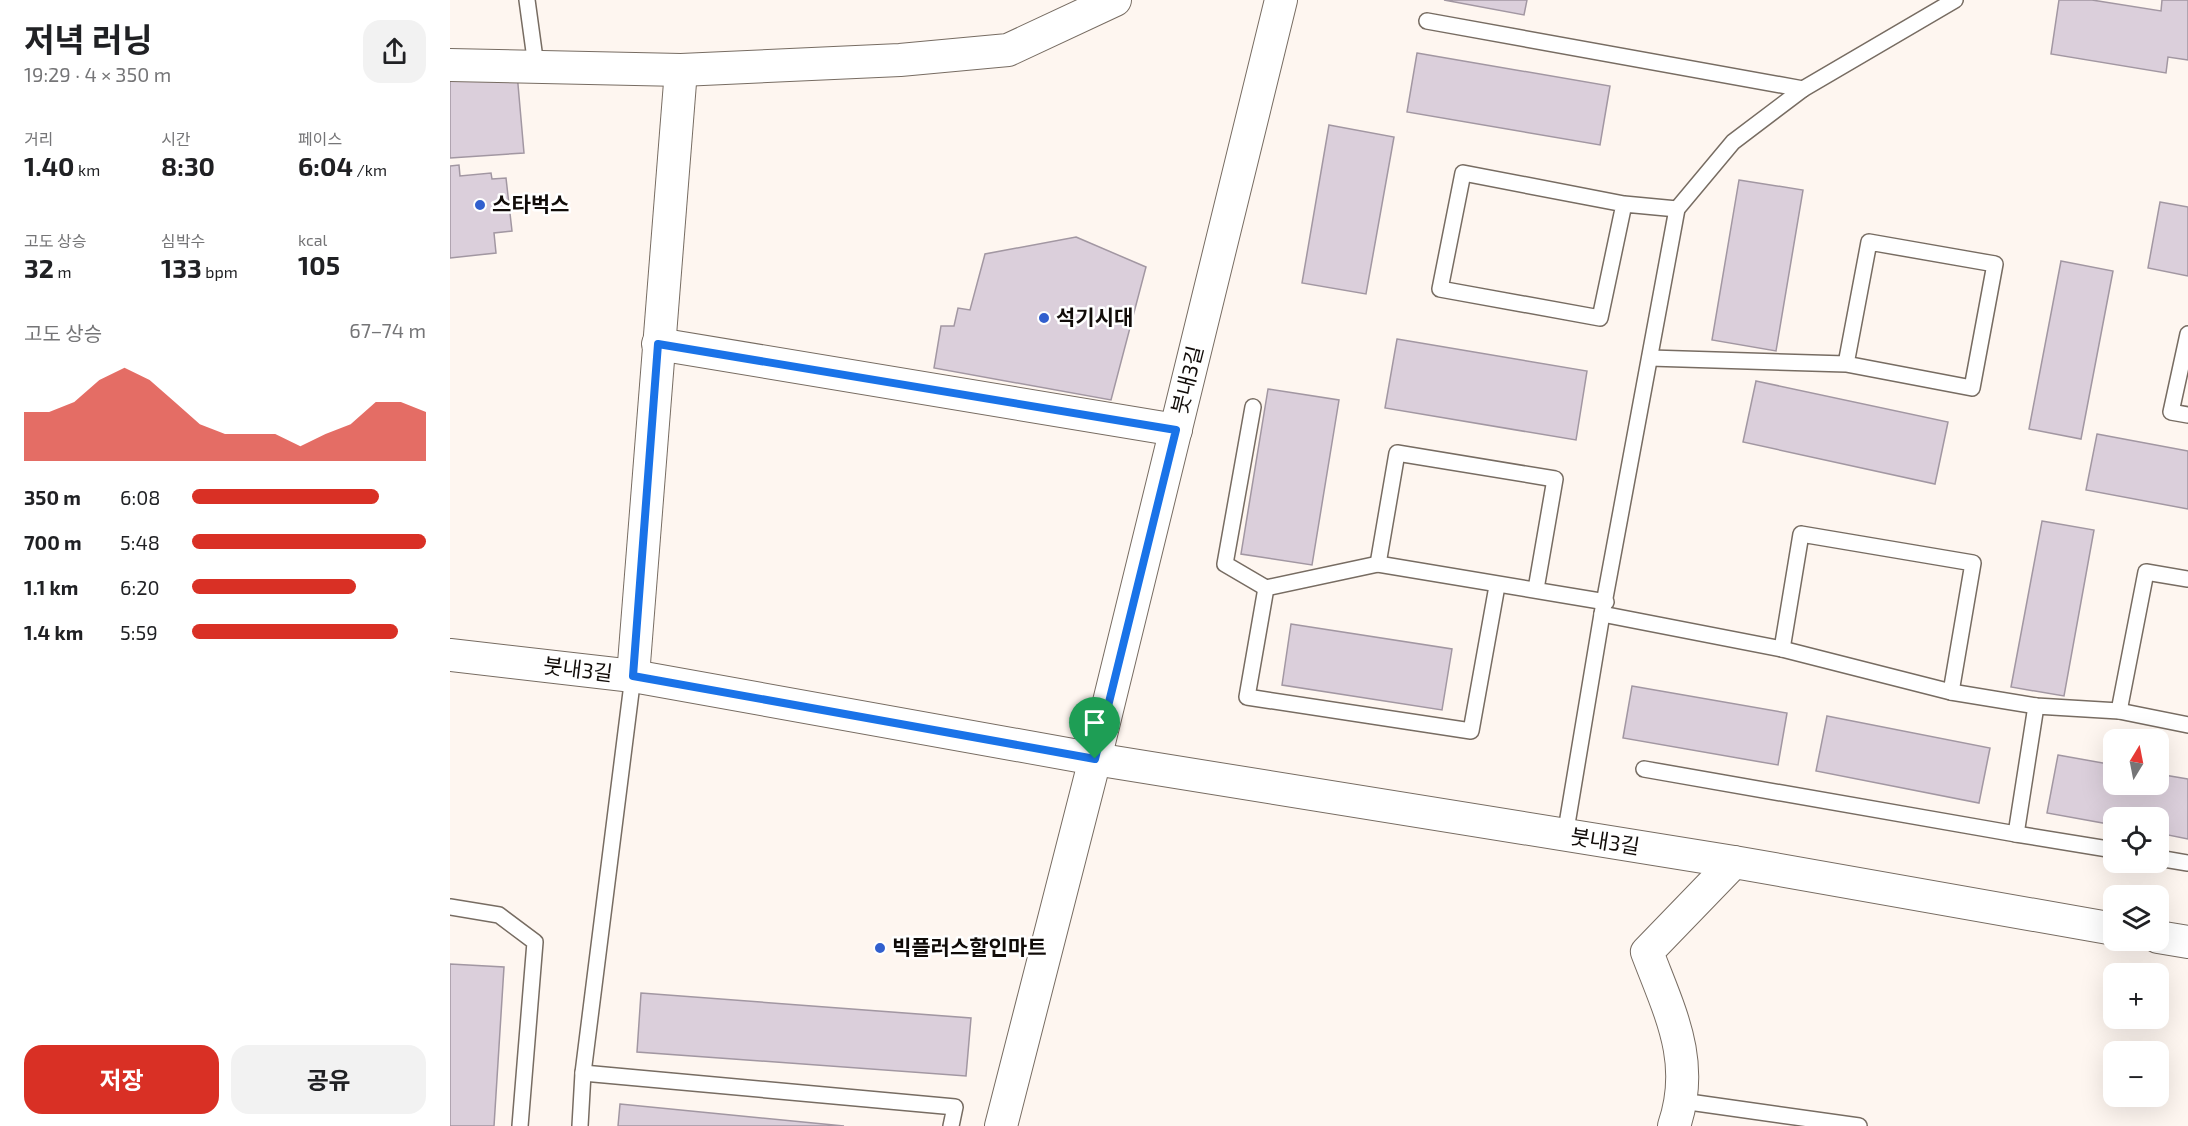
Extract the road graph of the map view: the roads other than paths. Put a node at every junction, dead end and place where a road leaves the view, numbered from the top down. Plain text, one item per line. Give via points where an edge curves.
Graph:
1 (527, 0) edge
2 (1115, 0) edge
3 (1281, 0) edge
4 (1955, 0) edge
5 (1427, 21) dead end
6 (450, 65) edge
7 (536, 66) junction
8 (681, 70) junction
9 (1803, 89) junction
10 (1624, 204) junction
11 (1677, 209) junction
12 (2188, 334) edge
13 (658, 344) junction
14 (1650, 358) junction
15 (1846, 364) junction
16 (1253, 406) dead end
17 (2188, 415) edge
18 (1176, 430) junction
19 (1378, 564) junction
20 (2188, 579) edge
21 (1497, 586) junction
22 (1266, 588) junction
23 (1536, 589) junction
24 (1604, 608) junction
25 (1782, 649) junction
26 (450, 655) edge
27 (633, 676) junction
28 (1951, 692) junction
29 (2036, 706) junction
30 (2120, 711) junction
31 (2188, 725) edge
32 (1095, 759) junction
33 (1644, 769) dead end
34 (2016, 834) junction
35 (1565, 836) junction
36 (2103, 848) edge
37 (2169, 860) edge
38 (1734, 862) junction
39 (2188, 863) edge
40 (450, 907) edge
41 (2103, 927) edge
42 (2169, 939) edge
43 (2188, 942) edge
44 (583, 1073) junction
45 (1678, 1113) edge
46 (520, 1126) edge
47 (580, 1126) edge
48 (951, 1126) edge
49 (1001, 1126) edge
50 (1860, 1126) edge

1 - 7 lane
2 - 8 street via 1008,50 900,60
3 - 18 street, 붓내3길
4 - 9 lane
5 - 9 lane
6 - 7 street
7 - 8 street
8 - 13 street
9 - 11 lane via 1733,142
10 - 10 lane via 1463,173 1440,289 1600,318
10 - 11 lane
11 - 14 lane
12 - 17 lane via 2171,412
13 - 18 street
13 - 27 street
14 - 15 lane
14 - 24 lane
15 - 15 lane via 1972,388 1995,264 1869,242
16 - 22 lane via 1225,564
18 - 32 street, 붓내3길
19 - 21 lane
19 - 22 lane
19 - 23 lane via 1396,453 1555,479
20 - 30 lane via 2146,572
21 - 22 lane via 1471,730 1247,697
21 - 23 lane
23 - 24 lane
24 - 25 lane
24 - 35 lane
25 - 28 lane
25 - 28 lane via 1802,534 1973,563
26 - 27 street, 붓내3길
27 - 32 street, 붓내3길
27 - 44 lane
28 - 29 lane
29 - 30 lane
29 - 34 lane
30 - 31 lane
32 - 35 street, 붓내3길
32 - 49 street
33 - 34 lane
34 - 36 lane
35 - 38 street, 붓내3길
37 - 39 lane
38 - 41 street, 붓내3길
38 - 45 street via 1647,952 1680,1039
40 - 46 lane via 499,915 535,942
42 - 43 street
44 - 47 lane
44 - 48 lane via 955,1107
45 - 50 lane

